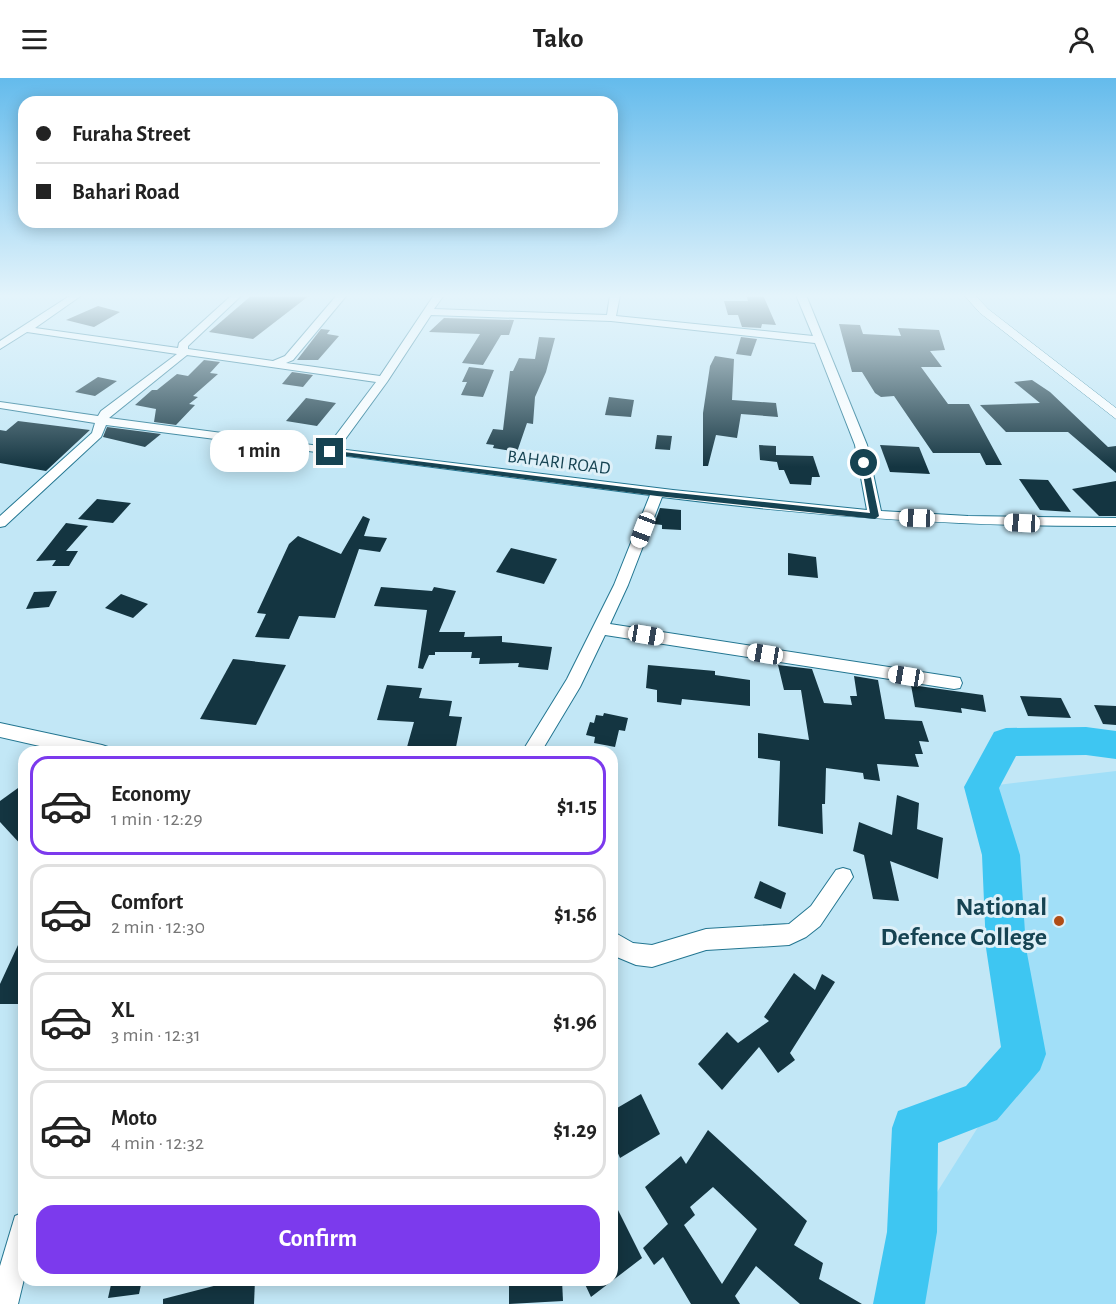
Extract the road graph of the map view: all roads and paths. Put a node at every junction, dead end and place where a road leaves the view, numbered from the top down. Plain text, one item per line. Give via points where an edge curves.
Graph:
1 (182, 352) edge
2 (198, 352) edge
3 (294, 352) edge
4 (401, 352) edge
5 (823, 352) edge
6 (1036, 352) edge
7 (277, 363) junction
8 (383, 380) junction
9 (0, 405) edge
10 (1116, 415) edge
11 (103, 421) junction
12 (330, 452) junction
13 (657, 493) junction
14 (875, 516) junction
15 (1116, 522) edge
16 (0, 523) edge
17 (599, 628) junction
18 (954, 683) dead end
19 (0, 730) edge
20 (74, 746) edge
21 (535, 746) edge
22 (843, 877) dead end
23 (618, 947) edge
24 (18, 1249) edge
25 (4, 1304) edge

1 - 11 street via 105,413
2 - 7 street
3 - 7 street
4 - 8 street
5 - 14 street via 861,445
6 - 10 street
7 - 8 street
8 - 12 street
9 - 11 street, BAHARI ROAD
11 - 12 street, BAHARI ROAD
11 - 16 street via 97,434
12 - 13 street, BAHARI ROAD
13 - 14 street, BAHARI ROAD
13 - 17 street via 621,585
14 - 15 street, BAHARI ROAD via 1043,524
17 - 18 street
17 - 21 street via 574,682
19 - 20 street
22 - 23 street via 814,919 797,931 693,942 668,953 644,956
24 - 25 street

